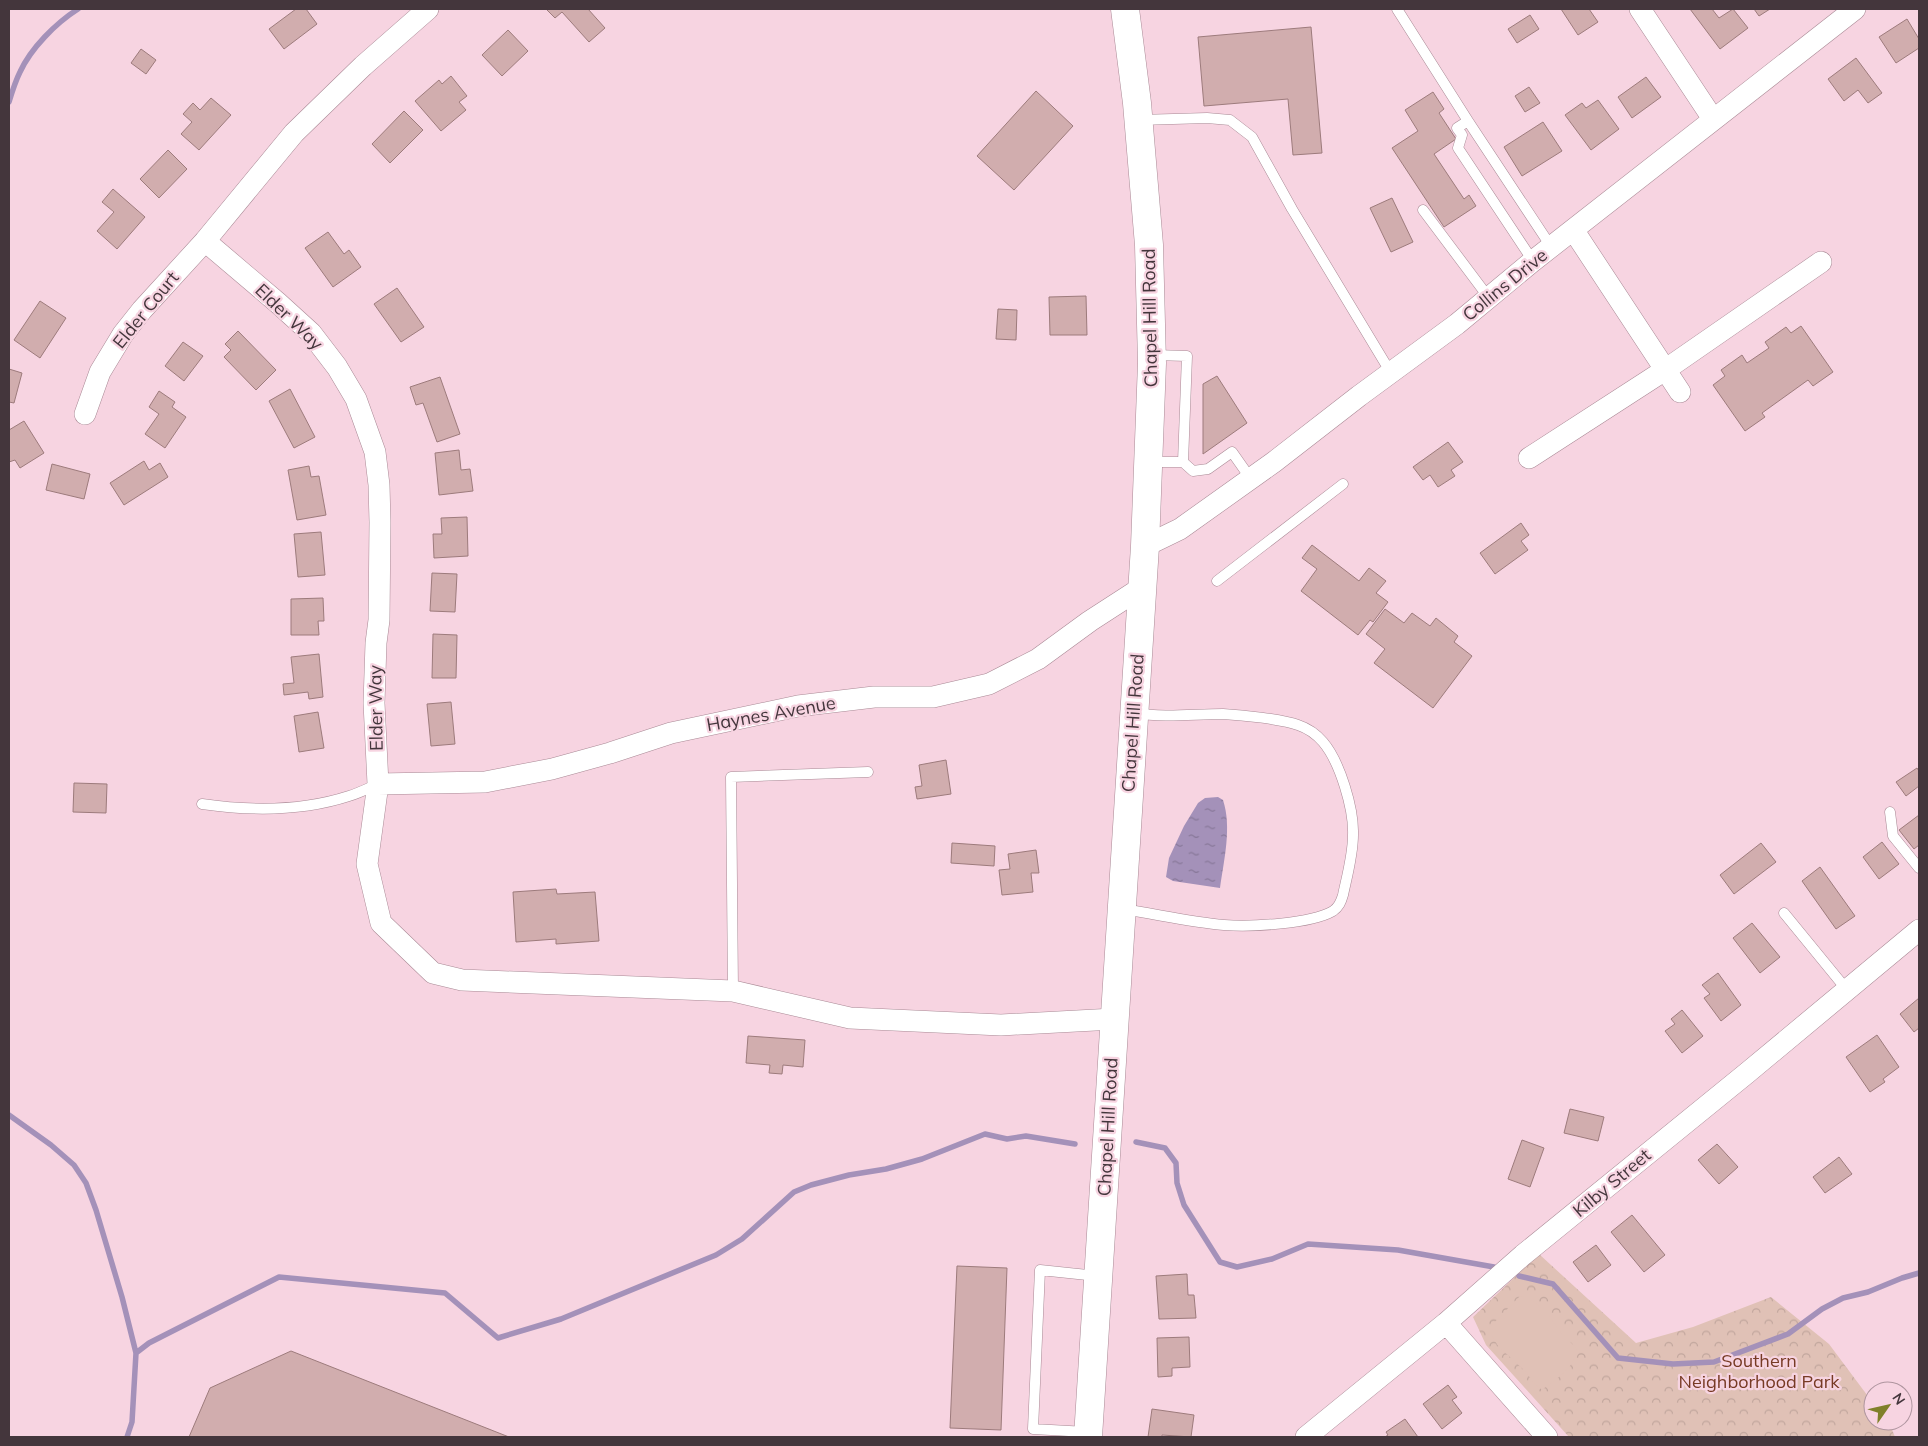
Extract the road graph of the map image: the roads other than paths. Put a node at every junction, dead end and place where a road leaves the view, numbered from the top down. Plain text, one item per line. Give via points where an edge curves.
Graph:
1 (428, 9) edge
2 (1125, 9) edge
3 (1397, 9) edge
4 (1640, 9) edge
5 (1855, 9) edge
6 (1713, 119) junction
7 (1138, 120) junction
8 (1468, 121) junction
9 (1424, 210) dead end
10 (1574, 231) junction
11 (205, 241) junction
12 (1552, 248) junction
13 (1533, 262) junction
14 (1821, 262) dead end
15 (1489, 298) junction
16 (1152, 355) junction
17 (1665, 370) junction
18 (1391, 373) junction
19 (1680, 392) dead end
20 (85, 414) dead end
21 (1529, 458) dead end
22 (1148, 462) junction
23 (1183, 462) junction
24 (1251, 479) junction
25 (1343, 484) dead end
26 (1145, 546) junction
27 (1217, 581) dead end
28 (1142, 588) junction
29 (1133, 713) junction
30 (868, 772) dead end
31 (378, 784) junction
32 (202, 804) dead end
33 (1890, 812) dead end
34 (1919, 868) edge
35 (1121, 909) junction
36 (1784, 913) dead end
37 (1919, 930) edge
38 (1847, 990) junction
39 (734, 991) junction
40 (1114, 1019) junction
41 (1098, 1276) junction
42 (1446, 1323) junction
43 (1088, 1435) edge
44 (1306, 1437) edge
45 (1548, 1437) edge

1 - 11 street via 294,133
2 - 7 main road, Chapel Hill Road
3 - 8 lane
4 - 6 street
5 - 6 street, Collins Drive
6 - 10 street, Collins Drive
7 - 16 main road, Chapel Hill Road via 1149,246
7 - 18 lane via 1230,120 1252,137
8 - 12 lane
8 - 13 lane via 1458,128 1462,135 1458,148
9 - 15 lane
10 - 12 street, Collins Drive
10 - 17 street
11 - 20 street, Elder Court via 123,334 100,372
11 - 31 street, Elder Way via 311,333 356,399 375,452 380,522 374,703
12 - 13 street, Collins Drive
13 - 15 street, Collins Drive
14 - 17 street
15 - 18 street, Collins Drive
16 - 22 main road, Chapel Hill Road
16 - 23 lane via 1187,356
17 - 19 street
17 - 21 street
18 - 24 street, Collins Drive
22 - 23 lane
22 - 26 main road, Chapel Hill Road
23 - 24 lane via 1193,471 1208,469 1232,452
24 - 26 street, Collins Drive via 1180,530
25 - 27 lane
26 - 28 main road, Chapel Hill Road
28 - 29 main road, Chapel Hill Road
28 - 31 street, Haynes Avenue via 1038,659 990,684 933,697 874,697 798,706 671,733 552,769 485,782
29 - 35 main road, Chapel Hill Road
29 - 35 lane via 1176,716 1223,714 1299,725 1323,742 1332,756 1344,782 1354,835 1340,904 1325,914 1302,921 1236,926
30 - 39 lane via 731,777
31 - 32 lane via 317,804 273,808
31 - 39 street, Elder Way via 367,864 381,923 433,973 462,980
33 - 34 lane via 1893,836
35 - 40 main road, Chapel Hill Road
36 - 38 lane
37 - 38 street, Kilby Street
38 - 42 street, Kilby Street
39 - 40 street, Elder Way via 850,1018 1001,1025
40 - 41 main road, Chapel Hill Road
41 - 43 main road, Chapel Hill Road
41 - 43 lane via 1040,1270 1033,1430
42 - 44 street, Kilby Street
42 - 45 street

